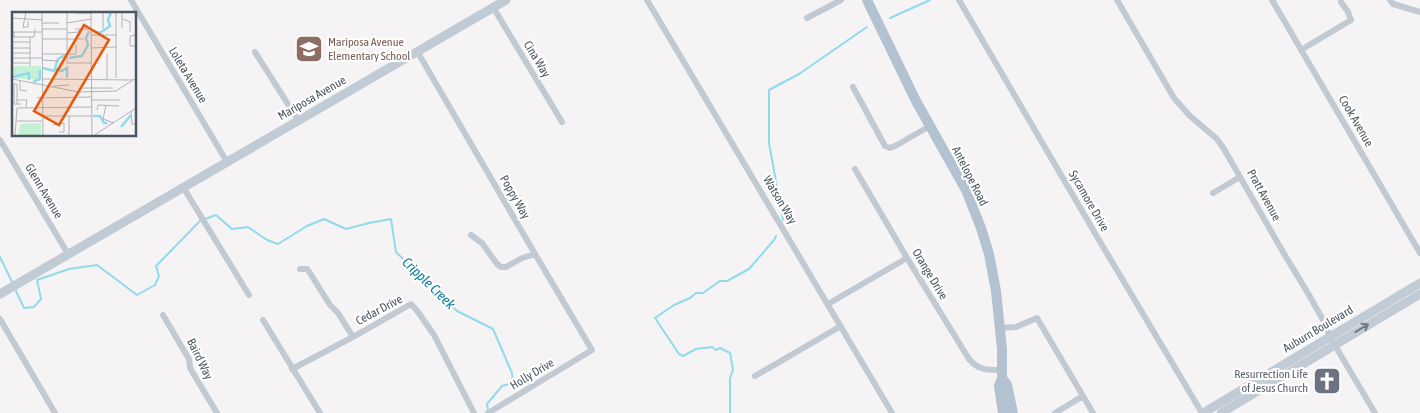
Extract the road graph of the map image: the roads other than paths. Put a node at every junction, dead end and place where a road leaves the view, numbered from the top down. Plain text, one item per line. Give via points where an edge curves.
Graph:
1 (130, 0) edge
2 (506, 0) edge
3 (647, 0) edge
4 (841, 0) edge
5 (867, 0) edge
6 (959, 0) edge
7 (1117, 0) edge
8 (1272, 0) edge
9 (1390, 0) edge
10 (1341, 2) dead end
11 (493, 7) junction
12 (1420, 12) edge
13 (807, 18) dead end
14 (1301, 50) junction
15 (417, 51) junction
16 (255, 52) dead end
17 (852, 87) dead end
18 (298, 120) junction
19 (562, 122) dead end
20 (930, 126) junction
21 (0, 140) edge
22 (227, 162) junction
23 (855, 169) dead end
24 (1240, 177) junction
25 (183, 188) junction
26 (1213, 193) dead end
27 (471, 235) dead end
28 (1420, 253) edge
29 (68, 254) junction
30 (535, 254) junction
31 (907, 258) junction
32 (300, 269) dead end
33 (1420, 283) edge
34 (1420, 289) edge
35 (4, 292) edge
36 (1420, 294) edge
37 (249, 295) dead end
38 (828, 304) junction
39 (1390, 312) junction
40 (164, 314) dead end
41 (0, 319) edge
42 (263, 320) dead end
43 (841, 326) junction
44 (1000, 328) junction
45 (353, 337) junction
46 (1333, 341) junction
47 (588, 353) joint
48 (292, 369) junction
49 (1002, 374) junction
50 (755, 376) dead end
51 (1083, 396) junction
52 (55, 413) edge
53 (217, 413) edge
54 (320, 413) edge
55 (474, 413) edge
56 (488, 413) edge
57 (892, 413) edge
58 (1003, 413) edge
59 (1014, 413) edge
60 (1056, 413) edge
61 (1093, 413) edge
62 (1202, 413) edge
63 (1221, 413) edge
64 (1375, 413) edge

1 - 22 street, Loleta Avenue
2 - 11 street, Mariposa Avenue
3 - 38 street, Watson Way
4 - 13 street
5 - 20 main road, Antelope Road
6 - 62 street, Sycamore Drive
7 - 24 street, Pratt Avenue via 1174,98 1217,139
8 - 14 street, Cook Avenue
9 - 12 street via 1393,4
10 - 14 street via 1351,20
11 - 15 street, Mariposa Avenue
11 - 19 street, Cina Way
14 - 28 street, Cook Avenue
15 - 18 street, Mariposa Avenue
15 - 30 street, Poppy Way
16 - 18 street
17 - 20 street via 885,146 895,146
18 - 22 street, Mariposa Avenue
20 - 44 main road, Antelope Road via 966,190 981,228 996,291
21 - 29 street, Glenn Avenue
22 - 25 street, Mariposa Avenue
23 - 31 street, Orange Drive
24 - 26 street
24 - 46 street, Pratt Avenue
25 - 29 street, Mariposa Avenue
25 - 37 street
27 - 30 street via 482,243 501,267
29 - 35 street, Mariposa Avenue
30 - 47 street, Poppy Way via 585,336 592,350
31 - 38 street
31 - 49 street, Orange Drive via 973,364
32 - 45 street, Cedar Drive via 310,273
33 - 46 street, Auburn Boulevard
34 - 39 street
36 - 39 street, Auburn Boulevard
38 - 43 street, Watson Way
46 -> 39 street, Auburn Boulevard
40 - 53 street, Baird Way via 189,359 190,368
41 - 52 street
42 - 48 street
43 - 50 street
43 - 57 street, Watson Way
44 - 49 main road, Antelope Road
44 - 51 street via 1016,327 1037,318
45 - 48 street
45 - 55 street, Cedar Drive via 411,304 434,335
46 - 62 street, Auburn Boulevard
46 - 63 street, Auburn Boulevard
46 - 64 street, Pratt Avenue
47 - 56 street, Holly Drive
48 - 54 street
49 - 58 main road, Antelope Road via 999,386
49 - 59 main road, Antelope Road
51 - 60 street
51 - 61 street

